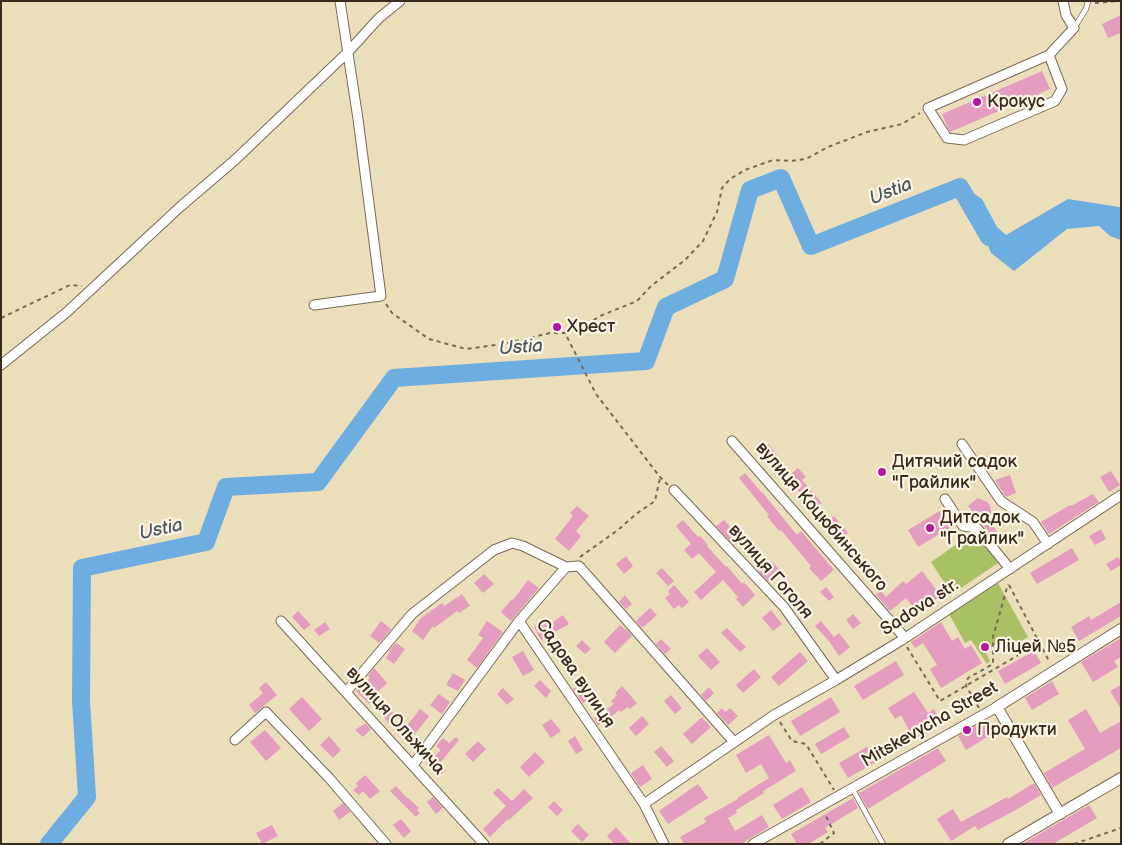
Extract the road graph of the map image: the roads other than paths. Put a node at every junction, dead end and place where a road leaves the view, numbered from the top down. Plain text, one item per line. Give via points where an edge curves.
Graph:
1 (340, 1) edge
2 (400, 1) edge
3 (1063, 1) edge
4 (1087, 3) edge
5 (1074, 28) junction
6 (348, 52) junction
7 (1049, 55) junction
8 (314, 305) dead end
9 (1, 365) edge
10 (732, 441) dead end
11 (962, 444) dead end
12 (674, 490) road end
13 (1121, 495) edge
14 (946, 499) dead end
15 (1048, 544) junction
16 (566, 567) junction
17 (1008, 570) junction
18 (281, 621) dead end
19 (519, 621) junction
20 (1121, 629) edge
21 (904, 639) junction
22 (836, 680) junction
23 (346, 692) junction
24 (997, 707) junction
25 (235, 740) dead end
26 (734, 742) junction
27 (412, 765) junction
28 (1121, 778) edge
29 (852, 788) junction
30 (644, 804) junction
31 (1060, 814) junction
32 (386, 844) edge
33 (484, 844) edge
34 (664, 844) edge
35 (753, 844) edge
36 (883, 844) edge
37 (1008, 844) edge

1 - 6 street
2 - 6 street
3 - 5 street via 1066,15
4 - 5 lane
5 - 7 street
6 - 8 street via 380,296
6 - 9 street via 67,312
7 - 7 street via 928,108 948,138 964,140 1055,101 1062,88
10 - 21 street, вулиця Коцюбинського
11 - 15 street via 1001,500 1033,522
12 - 22 street, вулиця Гоголя via 784,607
13 - 15 street, Sadova str.
14 - 17 street via 964,526 977,528
15 - 17 street, Sadova str.
16 - 19 street, Садова вулиця
16 - 23 street via 512,543 494,550 412,614
16 - 26 street via 579,566
17 - 21 street, Sadova str.
18 - 23 street, вулиця Ольжича
19 - 27 street
19 - 30 street, Садова вулиця
20 - 24 street, Mitskevycha Street
21 - 22 street, Sadova str.
22 - 26 street, Sadova str.
23 - 27 street, вулиця Ольжича
24 - 29 street, Mitskevycha Street
24 - 31 street
25 - 32 street via 266,712
26 - 30 street, Sadova str.
27 - 33 street, вулиця Ольжича
28 - 31 street
29 - 35 street, Mitskevycha Street
29 - 36 lane
30 - 34 street
31 - 37 street

